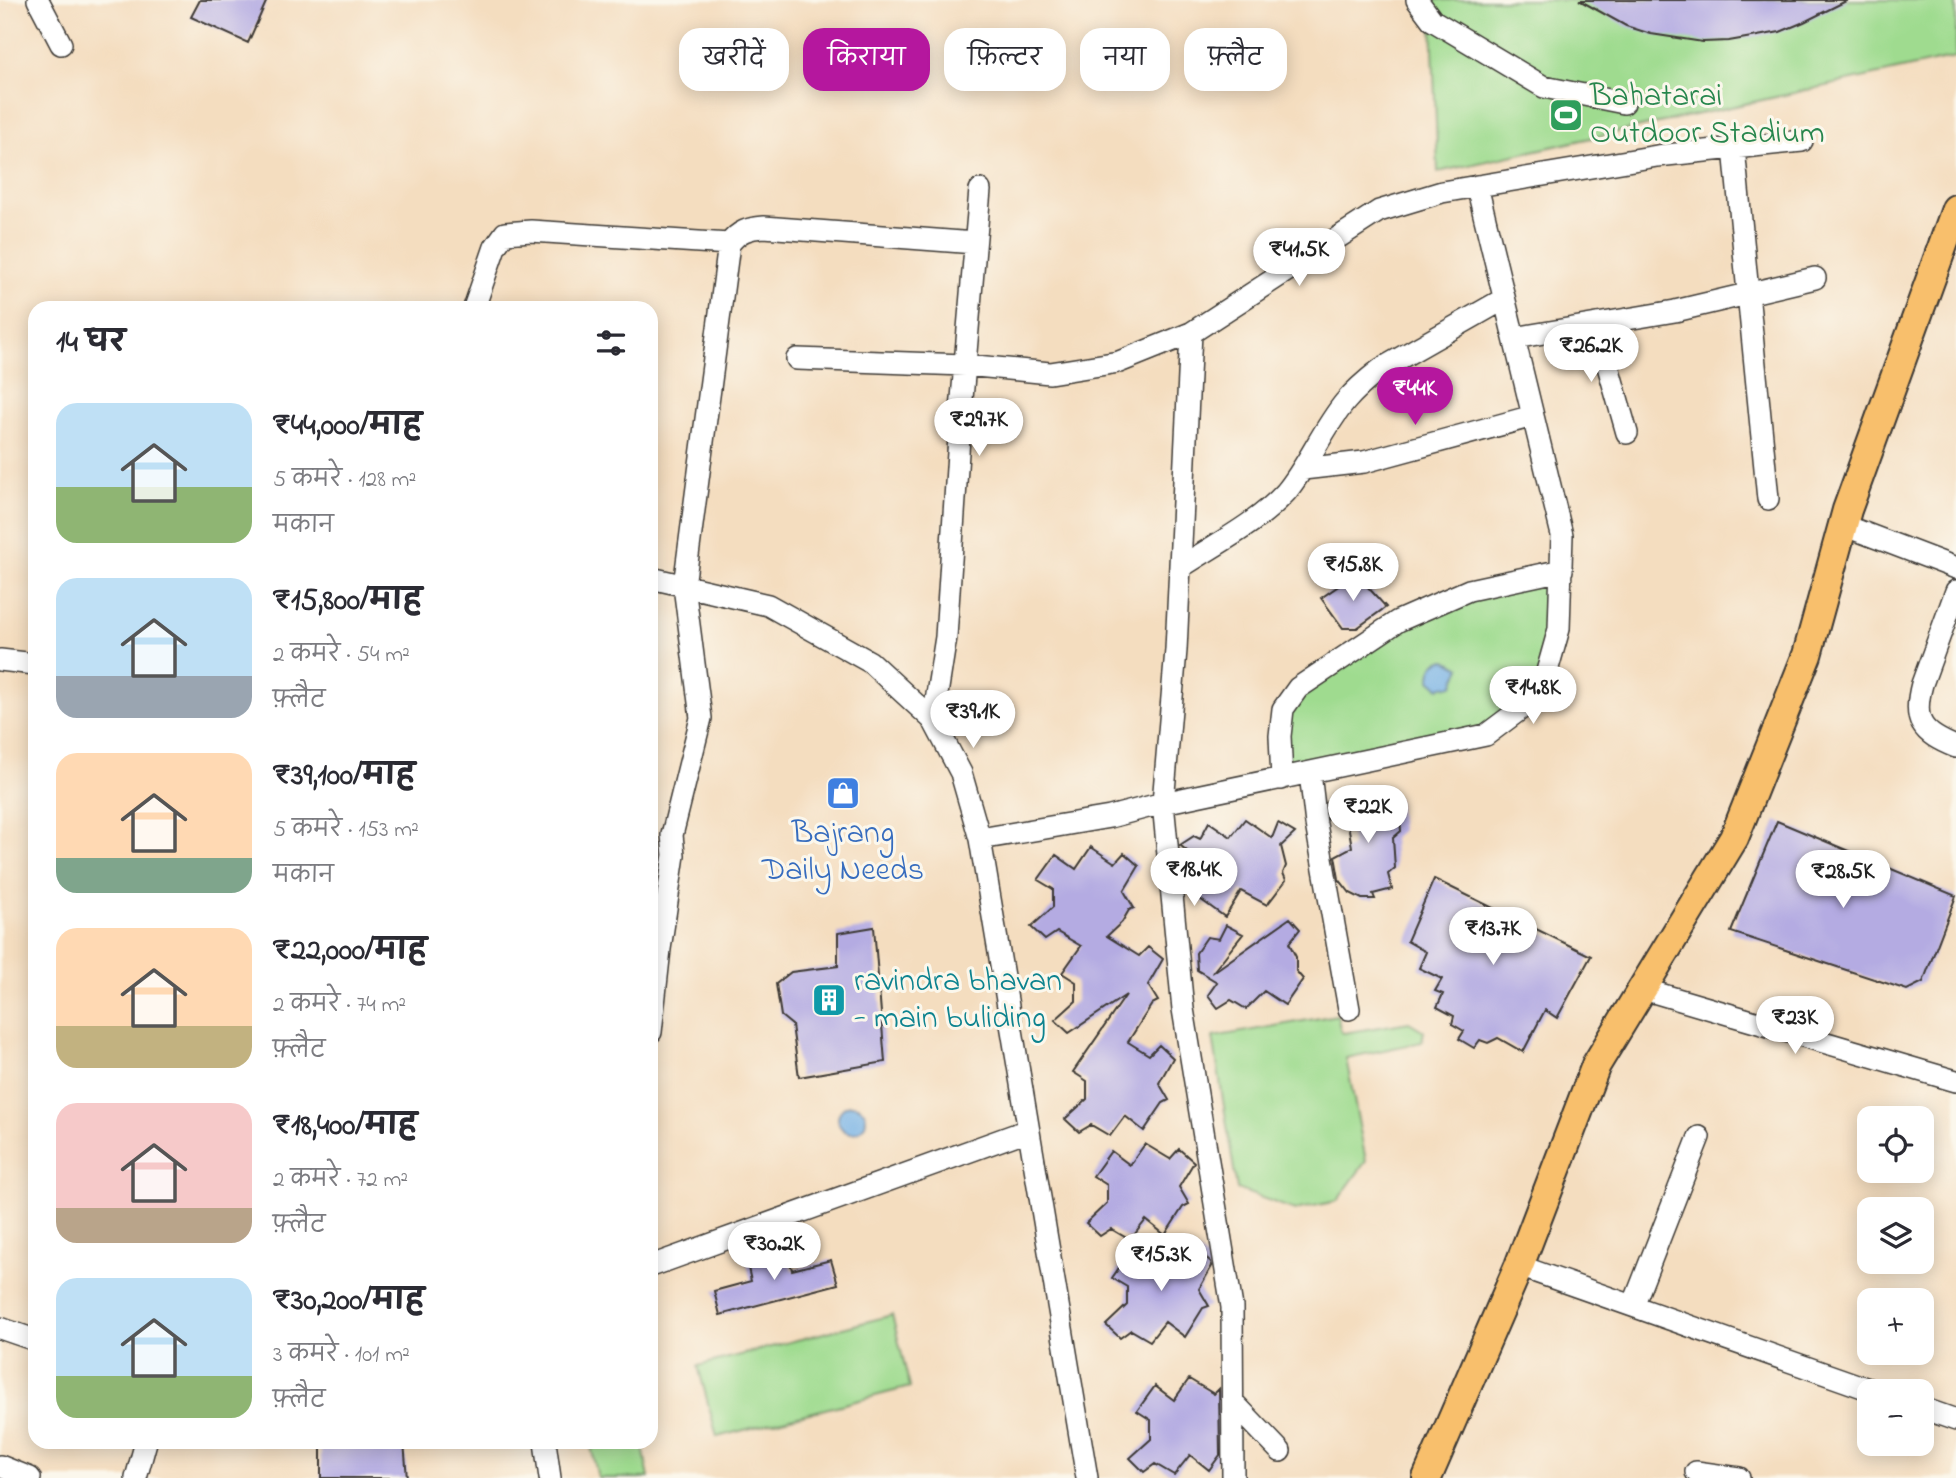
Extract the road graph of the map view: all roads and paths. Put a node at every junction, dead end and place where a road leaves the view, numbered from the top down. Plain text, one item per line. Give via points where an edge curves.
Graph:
1 (38, 0) edge
2 (1417, 0) edge
3 (61, 44) dead end
4 (1624, 103) dead end
5 (1802, 141) dead end
6 (1734, 148) junction
7 (1477, 186) junction
8 (980, 190) dead end
9 (1956, 209) edge
10 (975, 243) junction
11 (729, 244) junction
12 (1815, 278) dead end
13 (1746, 294) junction
14 (1504, 299) junction
15 (476, 301) edge
16 (1596, 324) junction
17 (1191, 333) junction
18 (1514, 338) junction
19 (797, 359) dead end
20 (965, 365) junction
21 (1533, 416) junction
22 (1627, 433) dead end
23 (1303, 469) junction
24 (1768, 499) dead end
25 (1843, 524) junction
26 (1181, 567) junction
27 (1956, 568) edge
28 (1562, 570) junction
29 (658, 580) edge
30 (684, 586) junction
31 (1956, 591) edge
32 (0, 660) edge
33 (28, 663) edge
34 (933, 720) junction
35 (1956, 747) edge
36 (1310, 773) junction
37 (1282, 779) junction
38 (1163, 803) junction
39 (980, 839) junction
40 (658, 938) edge
41 (1643, 989) junction
42 (1349, 1009) dead end
43 (1956, 1081) edge
44 (1028, 1130) junction
45 (1699, 1137) dead end
46 (658, 1263) edge
47 (1519, 1266) junction
48 (1633, 1306) junction
49 (0, 1328) edge
50 (28, 1338) edge
51 (1857, 1385) edge
52 (1234, 1402) junction
53 (1934, 1412) edge
54 (1956, 1420) edge
55 (144, 1449) edge
56 (546, 1449) edge
57 (1280, 1451) dead end
58 (0, 1466) edge
59 (1696, 1472) dead end
60 (30, 1478) edge
61 (136, 1478) edge
62 (550, 1478) edge
63 (1087, 1478) edge
64 (1233, 1478) edge
65 (1427, 1478) edge
66 (1739, 1478) edge

1 - 3 street
2 - 4 street via 1432,20 1544,87
5 - 6 street
6 - 7 street
6 - 13 street
7 - 14 street
7 - 17 street via 1443,191 1379,211
8 - 10 street
9 - 25 main road
10 - 11 street via 757,227 737,234
10 - 20 street
11 - 15 street via 531,230 505,233 495,247
11 - 30 street
12 - 13 street
13 - 16 street
13 - 24 street
14 - 18 street
14 - 23 street via 1365,382 1345,402
16 - 18 street
16 - 22 street
17 - 20 street via 1119,362 1050,373
17 - 26 street
18 - 21 street
19 - 20 street
20 - 34 street via 946,637
21 - 23 street via 1364,462
21 - 28 street via 1562,535
23 - 26 street via 1284,494 1254,520
25 - 27 street
25 - 41 main road via 1807,655 1734,838
26 - 38 street
28 - 36 street via 1559,629 1544,682 1505,722 1486,735
28 - 37 street via 1469,590 1398,621 1298,688 1283,709
29 - 30 street
30 - 34 street via 768,605 870,662
30 - 40 street via 701,718 672,835 674,855
31 - 35 street via 1917,706 1929,734
32 - 33 street
34 - 39 street via 961,774
36 - 37 street
36 - 42 street
37 - 38 street
38 - 39 street via 1110,817
38 - 52 street via 1183,1009 1231,1307
39 - 44 street
41 - 43 street
41 - 47 main road via 1596,1065
44 - 46 street
44 - 63 street
45 - 48 street
47 - 48 street
47 - 65 main road
48 - 51 street
49 - 50 street
52 - 57 street
52 - 64 street
53 - 54 street
55 - 61 street
56 - 62 street
58 - 60 street
59 - 66 street

